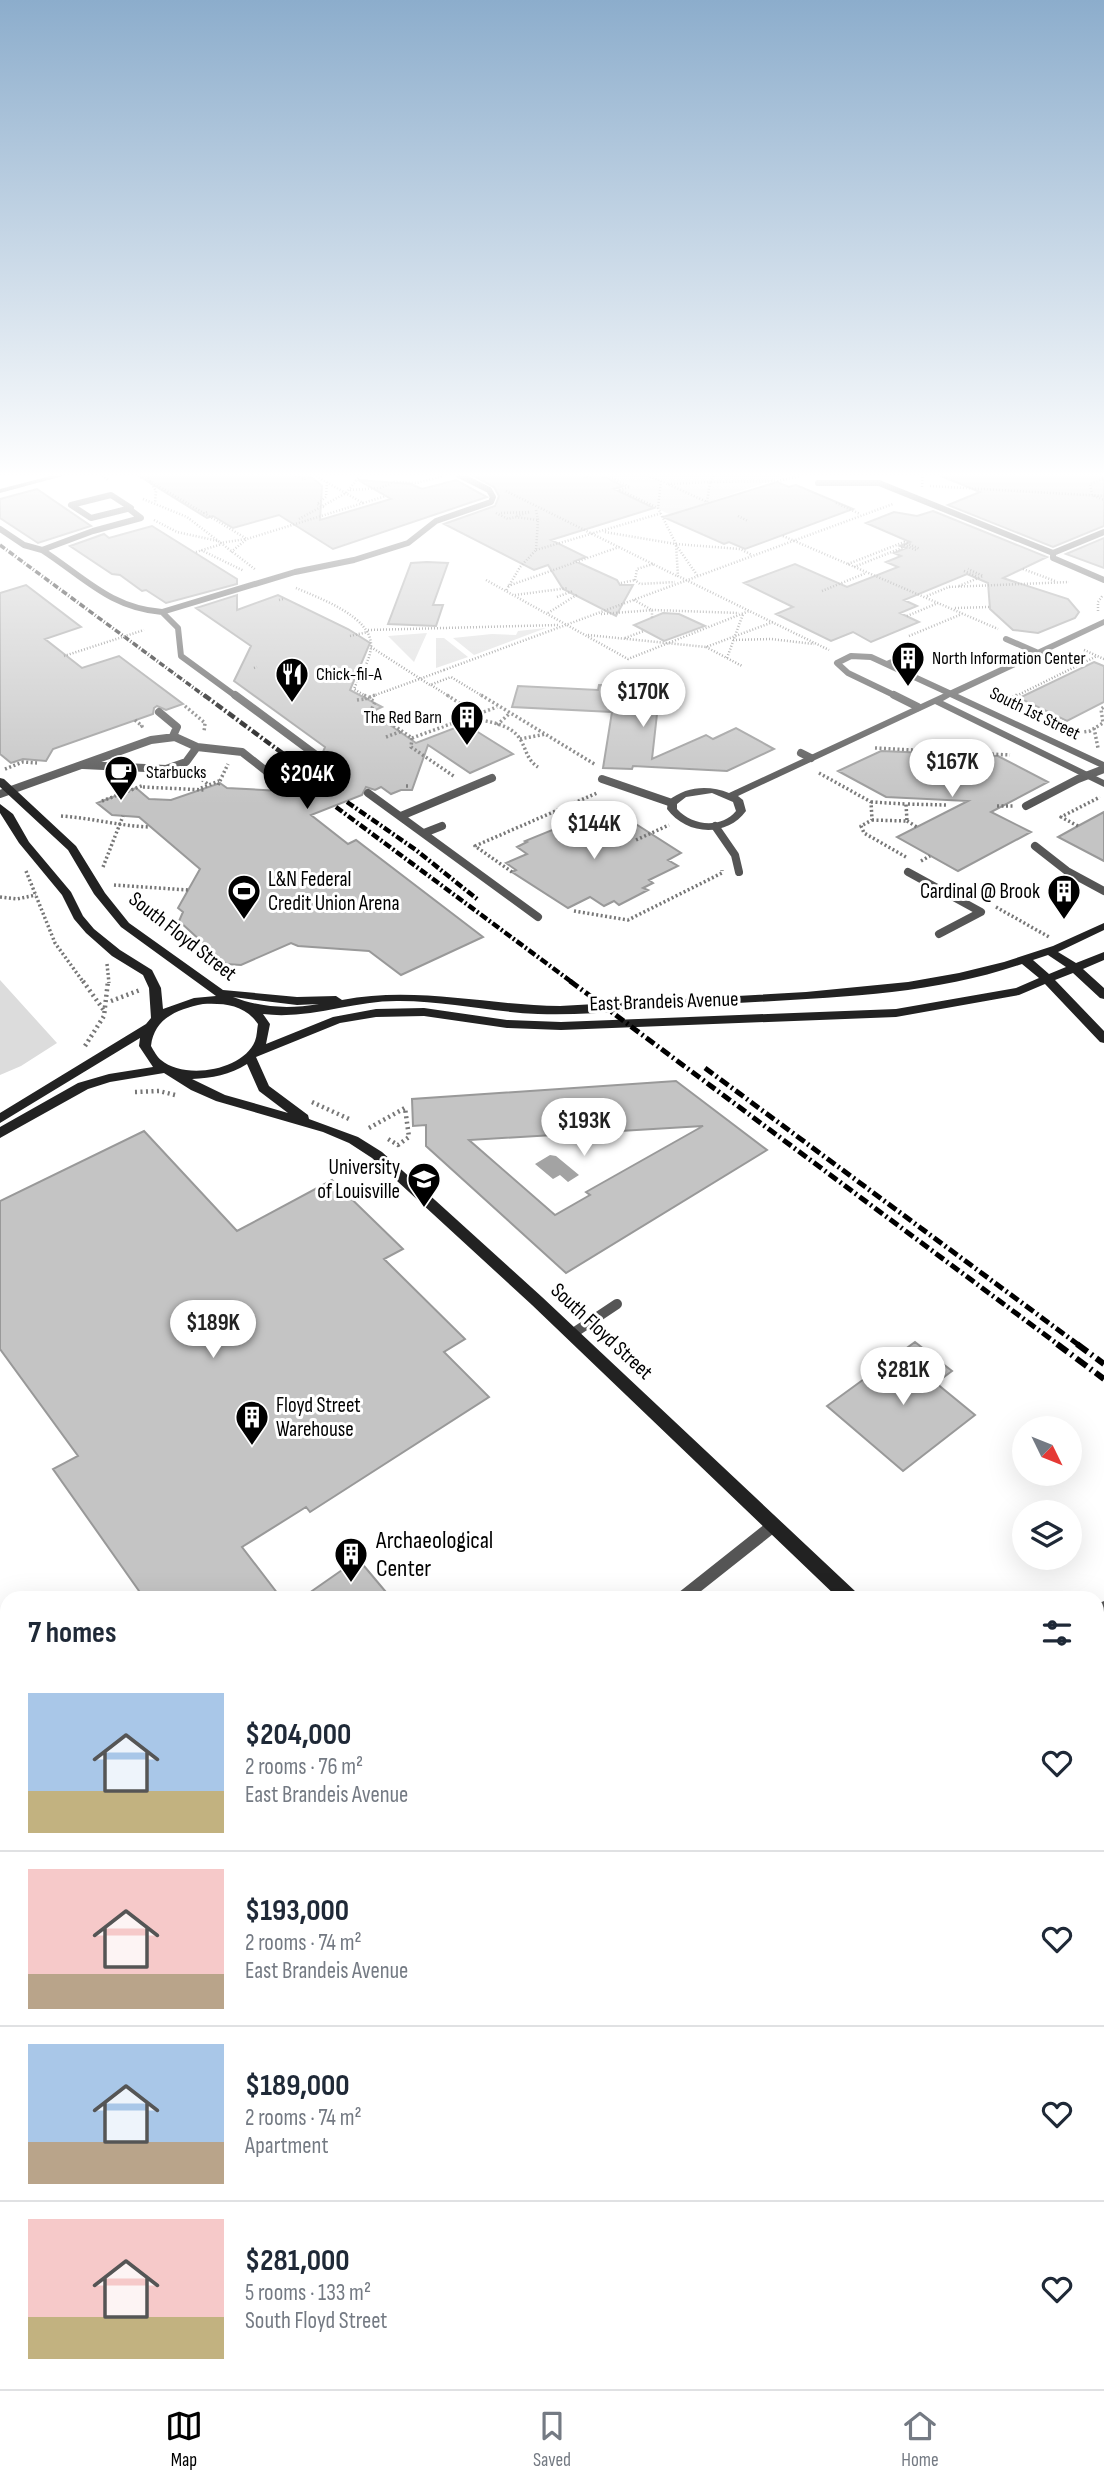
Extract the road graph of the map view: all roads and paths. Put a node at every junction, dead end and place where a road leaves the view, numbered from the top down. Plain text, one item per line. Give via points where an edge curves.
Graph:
1 (87, 582) edge
2 (260, 582) edge
3 (492, 582) edge
4 (511, 582) edge
5 (525, 582) edge
6 (638, 582) edge
7 (671, 582) edge
8 (680, 582) edge
9 (691, 582) edge
10 (842, 582) edge
11 (892, 582) edge
12 (961, 582) edge
13 (964, 582) edge
14 (1045, 582) edge
15 (286, 584) dead end
16 (953, 586) junction
17 (568, 588) dead end
18 (507, 589) junction
19 (573, 591) dead end
20 (822, 591) dead end
21 (578, 594) dead end
22 (272, 596) dead end
23 (514, 596) junction
24 (926, 597) junction
25 (281, 600) dead end
26 (633, 600) junction
27 (567, 602) junction
28 (939, 603) junction
29 (989, 607) dead end
30 (951, 608) junction
31 (652, 610) junction
32 (749, 611) junction
33 (162, 612) junction
34 (743, 613) junction
35 (963, 613) junction
36 (548, 614) junction
37 (595, 614) junction
38 (907, 617) dead end
39 (652, 618) dead end
40 (773, 622) junction
41 (1104, 622) edge
42 (566, 625) junction
43 (154, 627) dead end
44 (368, 631) junction
45 (645, 631) dead end
46 (1002, 631) dead end
47 (584, 634) junction
48 (350, 636) dead end
49 (734, 638) junction
50 (904, 638) dead end
51 (624, 639) junction
52 (1006, 639) dead end
53 (668, 643) junction
54 (818, 645) junction
55 (1094, 645) dead end
56 (371, 648) junction
57 (706, 648) junction
58 (1084, 650) junction
59 (918, 651) dead end
60 (1036, 652) junction
61 (837, 654) dead end
62 (64, 656) dead end
63 (1097, 656) junction
64 (727, 658) junction
65 (1104, 659) edge
66 (887, 664) junction
67 (1080, 664) junction
68 (742, 666) dead end
69 (430, 685) junction
70 (942, 697) junction
71 (366, 699) junction
72 (357, 700) dead end
73 (498, 706) junction
74 (918, 707) junction
75 (1104, 707) edge
76 (1012, 708) dead end
77 (159, 712) dead end
78 (510, 713) junction
79 (476, 715) junction
80 (468, 718) junction
81 (497, 724) junction
82 (1094, 728) junction
83 (402, 732) junction
84 (546, 734) junction
85 (173, 736) junction
86 (386, 737) dead end
87 (412, 738) junction
88 (520, 739) junction
89 (1077, 740) dead end
90 (1088, 745) dead end
91 (197, 747) junction
92 (875, 748) dead end
93 (1099, 750) junction
94 (1104, 752) edge
95 (1017, 755) dead end
96 (320, 758) dead end
97 (589, 761) dead end
98 (83, 765) junction
99 (538, 767) dead end
100 (1104, 767) edge
101 (194, 773) dead end
102 (819, 773) dead end
103 (1087, 775) junction
104 (456, 778) dead end
105 (492, 778) dead end
106 (602, 779) dead end
107 (217, 784) dead end
108 (1104, 784) edge
109 (3, 788) edge
110 (206, 788) junction
111 (608, 788) dead end
112 (289, 789) dead end
113 (368, 793) dead end
114 (1104, 795) edge
115 (732, 796) junction
116 (102, 801) dead end
117 (871, 802) junction
118 (672, 803) junction
119 (906, 804) junction
120 (946, 805) dead end
121 (1026, 806) dead end
122 (0, 807) edge
123 (554, 811) junction
124 (123, 816) dead end
125 (401, 816) junction
126 (49, 817) dead end
127 (662, 819) dead end
128 (872, 820) junction
129 (907, 821) junction
130 (570, 823) dead end
131 (119, 826) junction
132 (715, 826) junction
133 (1078, 826) dead end
134 (150, 827) dead end
135 (442, 827) dead end
136 (665, 827) dead end
137 (917, 827) dead end
138 (676, 829) dead end
139 (424, 834) junction
140 (636, 839) dead end
141 (1035, 846) dead end
142 (722, 864) dead end
143 (103, 867) dead end
144 (929, 870) dead end
145 (512, 872) dead end
146 (739, 872) dead end
147 (908, 872) dead end
148 (110, 884) dead end
149 (188, 890) dead end
150 (1104, 891) edge
151 (0, 897) edge
152 (989, 903) dead end
153 (574, 911) dead end
154 (538, 917) dead end
155 (1104, 926) edge
156 (939, 934) dead end
157 (1049, 936) dead end
158 (1051, 952) junction
159 (1104, 956) edge
160 (1026, 961) junction
161 (106, 963) dead end
162 (1076, 970) junction
163 (1048, 980) junction
164 (211, 988) junction
165 (138, 990) dead end
166 (1104, 995) edge
167 (383, 998) junction
168 (229, 1000) junction
169 (111, 1001) junction
170 (251, 1008) junction
171 (154, 1022) junction
172 (1104, 1039) edge
173 (252, 1055) junction
174 (169, 1070) junction
175 (123, 1093) dead end
176 (180, 1096) dead end
177 (302, 1098) dead end
178 (324, 1106) dead end
179 (0, 1119) edge
180 (306, 1121) junction
181 (369, 1128) dead end
182 (0, 1133) edge
183 (398, 1145) dead end
184 (617, 1304) dead end
185 (572, 1334) junction
186 (774, 1525) junction
187 (691, 1591) edge
188 (843, 1591) edge

1 - 33 lane via 115,603 138,611
2 - 33 lane
3 - 18 path
4 - 18 path
5 - 18 path
6 - 7 path
8 - 26 path
9 - 32 path
10 - 20 path
11 - 24 path
12 - 16 path
13 - 16 path
14 - 16 path
15 - 44 path via 336,606
16 - 24 path
17 - 23 path
18 - 23 path
19 - 27 path via 557,597
21 - 27 path
22 - 25 path
23 - 36 path
24 - 28 path
26 - 31 path
26 - 37 path
27 - 36 path
28 - 30 path
28 - 38 path
29 - 30 path
30 - 35 path
31 - 34 path
31 - 37 path
31 - 39 path
32 - 34 path
32 - 40 path
33 - 96 lane via 178,628 181,656
34 - 49 path
34 - 53 path
35 - 46 path
35 - 50 path
36 - 42 path
37 - 42 path
40 - 49 path
40 - 54 path
41 - 60 street
42 - 44 path via 500,631
42 - 47 path
42 - 71 path, bridge
43 - 62 path, bridge
44 - 48 path
44 - 56 path
45 - 51 path
47 - 51 path
47 - 53 path via 628,659
49 - 54 path
49 - 57 path
49 - 64 path
51 - 53 path
52 - 60 lane
53 - 57 path
54 - 61 path
55 - 58 path
56 - 69 path
56 - 71 path via 354,689
57 - 64 path
58 - 63 path
58 - 67 path via 1066,658
59 - 66 lane
60 - 70 street
63 - 65 path
63 - 67 path
64 - 68 path
66 - 70 lane
66 - 74 lane via 872,657 851,656 837,663 848,673
67 - 76 path via 1001,703
69 - 73 path via 451,677
69 - 79 path
70 - 74 street
70 - 100 street, South 1st Street
70 - 103 street, South 1st Street
71 - 72 path
71 - 83 path via 374,702 371,710
73 - 78 path
73 - 79 path
74 - 115 street via 806,755
75 - 82 path via 1103,723
77 - 85 lane via 177,727
78 - 81 path
78 - 84 path
79 - 80 path
80 - 81 path
80 - 87 path
81 - 88 path
82 - 89 path via 1067,735
82 - 93 path
83 - 86 path
83 - 87 path
84 - 88 path
84 - 97 path
85 - 91 lane via 185,737
85 - 98 lane
87 - 104 path via 411,747
88 - 99 path via 523,753
90 - 93 path
91 - 98 lane via 187,762 166,769
91 - 112 lane via 242,752
92 - 95 path
93 - 94 path
98 - 109 lane
100 - 103 lane
101 - 110 path
102 - 117 path
103 - 108 street, South 1st Street
103 - 121 lane
105 - 125 lane
106 - 118 lane
107 - 110 path
109 - 164 main road, South Floyd Street via 72,848 125,925
110 - 116 path via 142,789 144,785
111 - 123 path
113 - 125 lane
114 - 133 path via 1061,817
115 - 118 street via 713,790 692,791
115 - 132 street via 741,806 738,817
117 - 119 path
117 - 128 path
118 - 132 street via 682,820
119 - 120 path
119 - 129 path
122 - 171 main road via 90,931 148,973 155,988
123 - 130 path
123 - 145 path via 475,846
124 - 131 path
125 - 139 lane
126 - 131 path via 71,814
127 - 138 path
128 - 129 path
128 - 144 path via 861,826 864,833
129 - 137 path
131 - 134 path
131 - 143 path
132 - 146 lane via 735,855
135 - 139 lane
136 - 140 path
139 - 154 lane
141 - 150 lane
142 - 153 path via 722,873 628,920
147 - 156 lane via 981,912
148 - 149 path
151 - 169 path via 36,895 55,943 105,1013
152 - 157 path
155 - 158 main road, East Brandeis Avenue
158 - 160 main road, East Brandeis Avenue
158 - 162 main road
159 - 162 main road, East Brandeis Avenue
160 - 163 main road
160 - 167 main road, East Brandeis Avenue via 968,977 862,992 567,1010
161 - 169 path
162 - 163 main road, East Brandeis Avenue
162 - 166 main road
163 - 172 main road
163 - 173 main road, East Brandeis Avenue via 976,1001 896,1013 561,1026 376,1013 337,1020
164 - 167 main road via 297,1001
164 - 168 main road, South Floyd Street
165 - 169 path
167 - 170 main road, East Brandeis Avenue via 305,1012
168 - 170 main road
168 - 171 main road via 190,1002
170 - 173 main road via 264,1024 265,1034
171 - 174 main road via 145,1039 147,1053
171 - 179 main road
173 - 174 main road via 236,1066 209,1074
173 - 180 main road, South Floyd Street via 264,1088
174 - 180 main road, South Floyd Street via 209,1093
174 - 182 main road via 83,1086
175 - 176 path via 159,1091
177 - 178 path
180 - 185 main road, South Floyd Street via 341,1133 377,1154
181 - 183 path via 405,1108 409,1137
184 - 185 lane
185 - 186 main road, South Floyd Street
186 - 187 lane
186 - 188 main road, South Floyd Street

